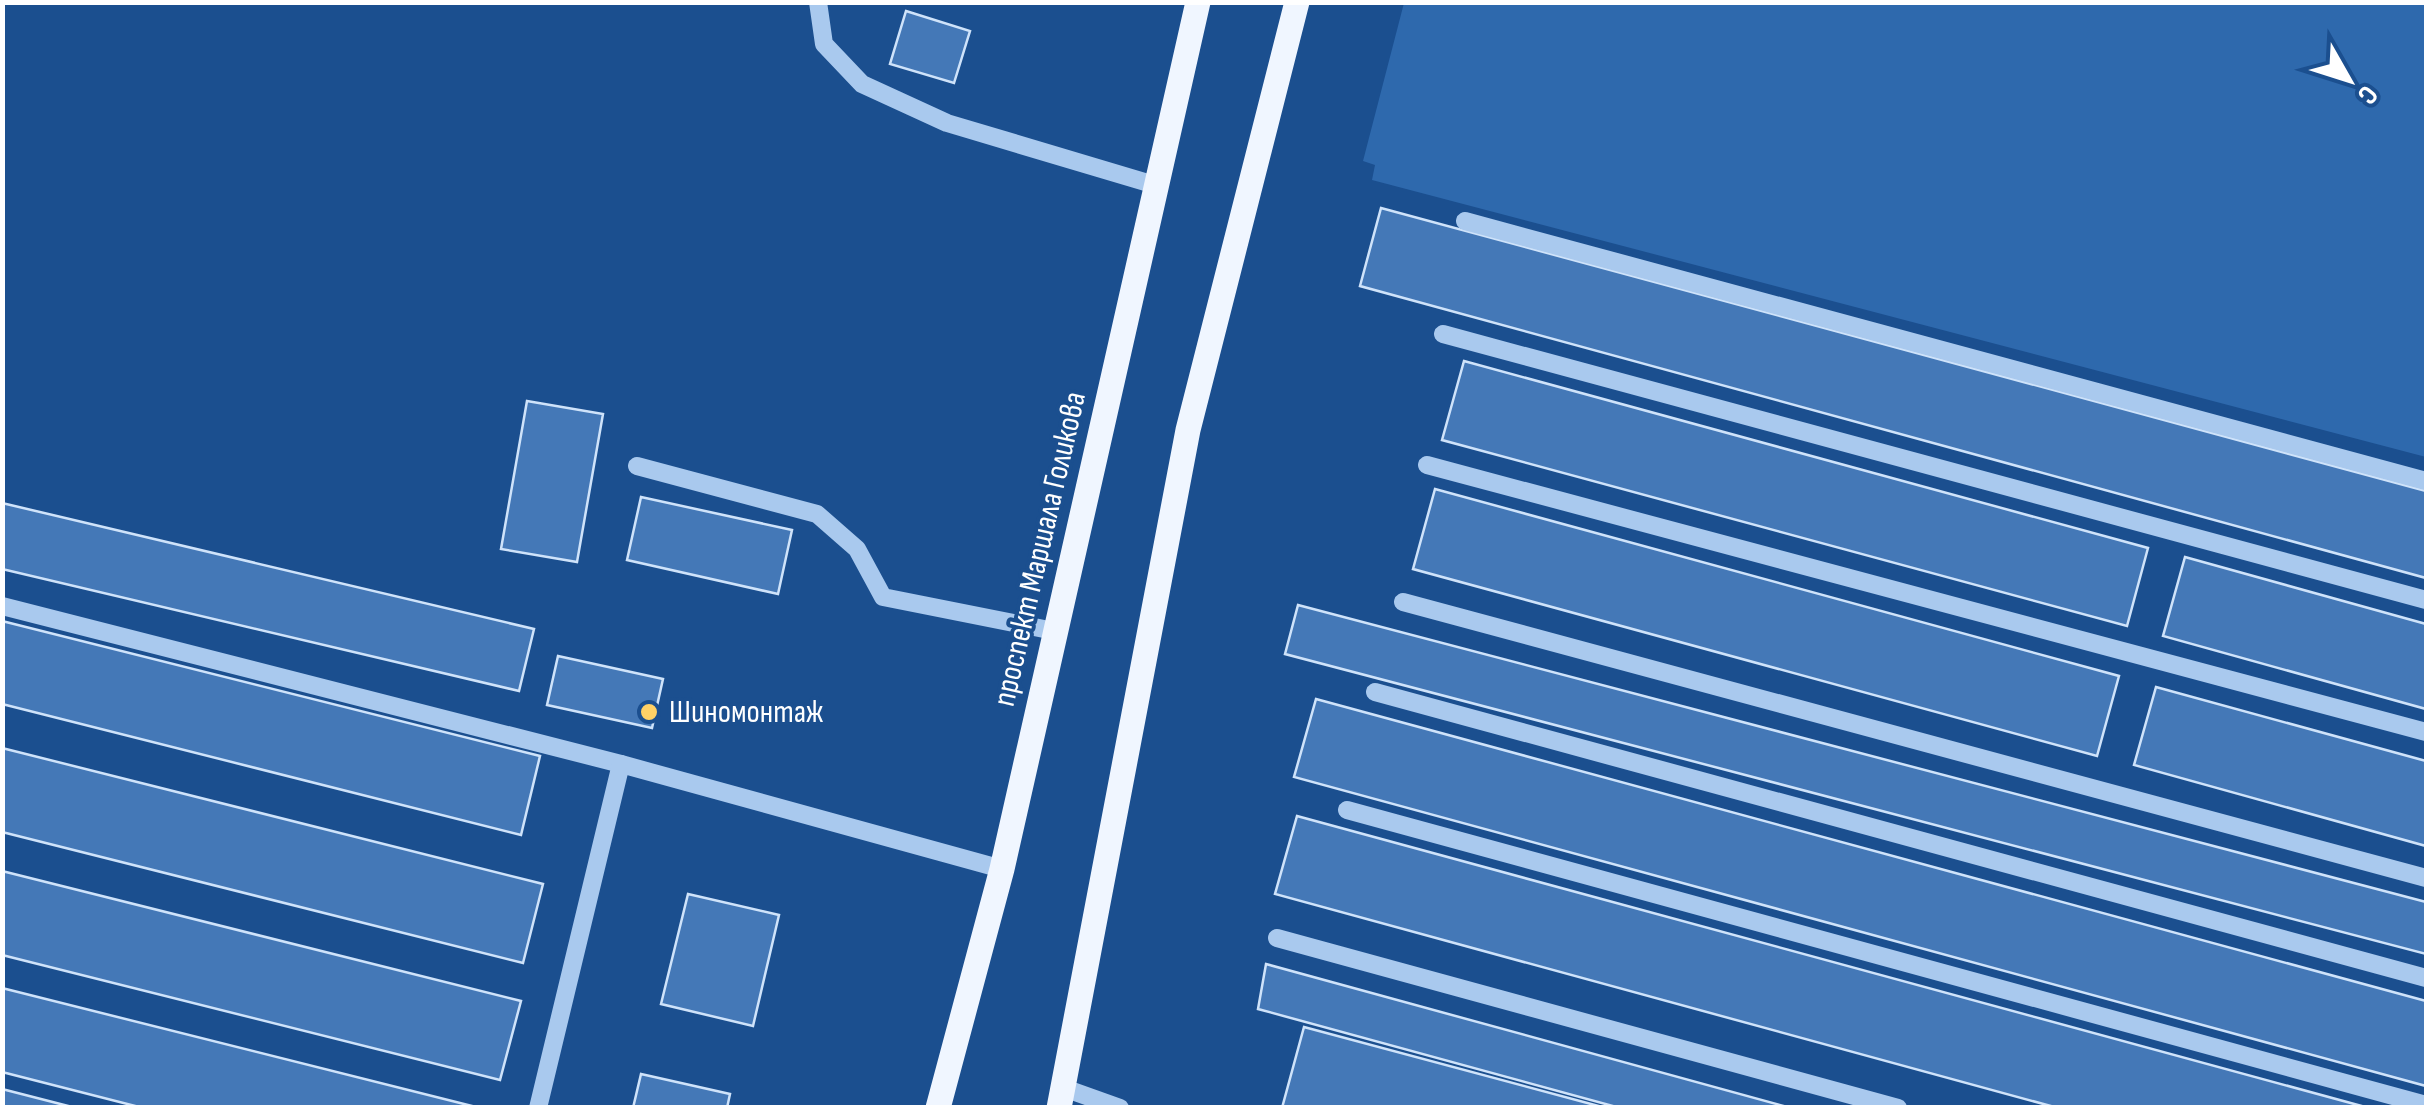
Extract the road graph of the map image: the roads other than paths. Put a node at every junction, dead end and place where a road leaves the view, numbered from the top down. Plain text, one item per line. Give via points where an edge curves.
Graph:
1 (818, 2) edge
2 (1198, 2) edge
3 (1298, 2) edge
4 (1155, 185) junction
5 (1465, 222) dead end
6 (1443, 334) dead end
7 (637, 466) dead end
8 (1427, 466) dead end
9 (2426, 481) edge
10 (2426, 600) edge
11 (1403, 602) dead end
12 (2, 606) edge
13 (1054, 632) junction
14 (1375, 692) dead end
15 (2426, 732) edge
16 (621, 764) junction
17 (1347, 810) dead end
18 (1002, 869) junction
19 (2426, 878) edge
20 (1278, 938) dead end
21 (2426, 978) edge
22 (1061, 1098) edge
23 (2426, 1105) edge
24 (538, 1108) edge
25 (938, 1108) edge
26 (1120, 1108) edge
27 (1898, 1108) edge

1 - 4 lane via 824,44 862,84 947,123
2 - 4 main road, проспект Маршала Голикова
3 - 22 main road via 1188,430
4 - 13 main road, проспект Маршала Голикова
5 - 9 lane
6 - 10 lane
7 - 13 lane via 817,514 857,549 882,598
8 - 15 lane
11 - 19 lane
12 - 16 lane
13 - 18 main road, проспект Маршала Голикова
14 - 21 lane
16 - 18 lane
16 - 24 lane
17 - 23 lane
18 - 25 main road, проспект Маршала Голикова
20 - 27 lane
22 - 26 lane

